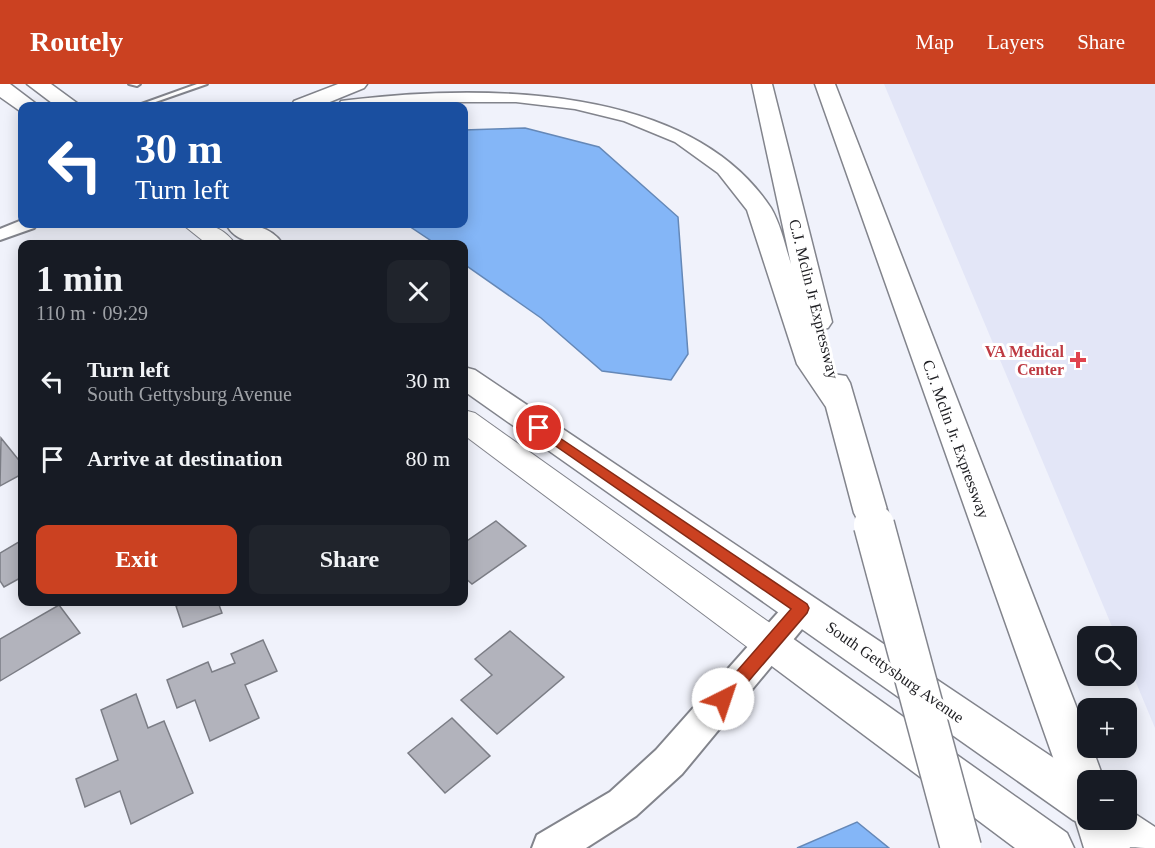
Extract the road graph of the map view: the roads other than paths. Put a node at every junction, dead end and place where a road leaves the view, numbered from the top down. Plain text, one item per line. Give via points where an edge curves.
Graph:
1 (38, 84) edge
2 (132, 84) edge
3 (137, 84) edge
4 (204, 84) edge
5 (357, 84) edge
6 (762, 84) edge
7 (825, 84) edge
8 (0, 87) edge
9 (22, 102) edge
10 (64, 102) edge
11 (151, 102) edge
12 (312, 102) edge
13 (373, 102) edge
14 (18, 228) edge
15 (201, 228) edge
16 (244, 228) edge
17 (0, 235) edge
18 (217, 240) edge
19 (264, 240) edge
20 (468, 380) edge
21 (841, 405) junction
22 (468, 423) edge
23 (801, 608) junction
24 (771, 644) junction
25 (1079, 770) edge
26 (1077, 798) edge
27 (1101, 830) edge
28 (1122, 830) edge
29 (551, 848) edge
30 (961, 848) edge
31 (1051, 848) edge
32 (1107, 848) edge
33 (1148, 848) edge

1 - 10 main road
2 - 3 lane
4 - 11 lane
5 - 12 main road
6 - 21 main road, C.J. Mclin Jr Expressway via 812,300
7 - 25 main road, C.J. Mclin Jr. Expressway
8 - 9 main road
13 - 21 main road via 426,93 518,90 604,104 654,119 702,145 733,170 760,211 814,367
14 - 17 street
15 - 18 main road
16 - 19 main road
20 - 23 main road, South Gettysburg Avenue
21 - 30 main road, C.J. Mclin Jr Expressway, bridge
22 - 24 main road
23 - 24 street
23 - 26 main road, South Gettysburg Avenue
24 - 29 street via 669,762 623,804
24 - 31 main road
27 - 32 main road
28 - 33 main road

